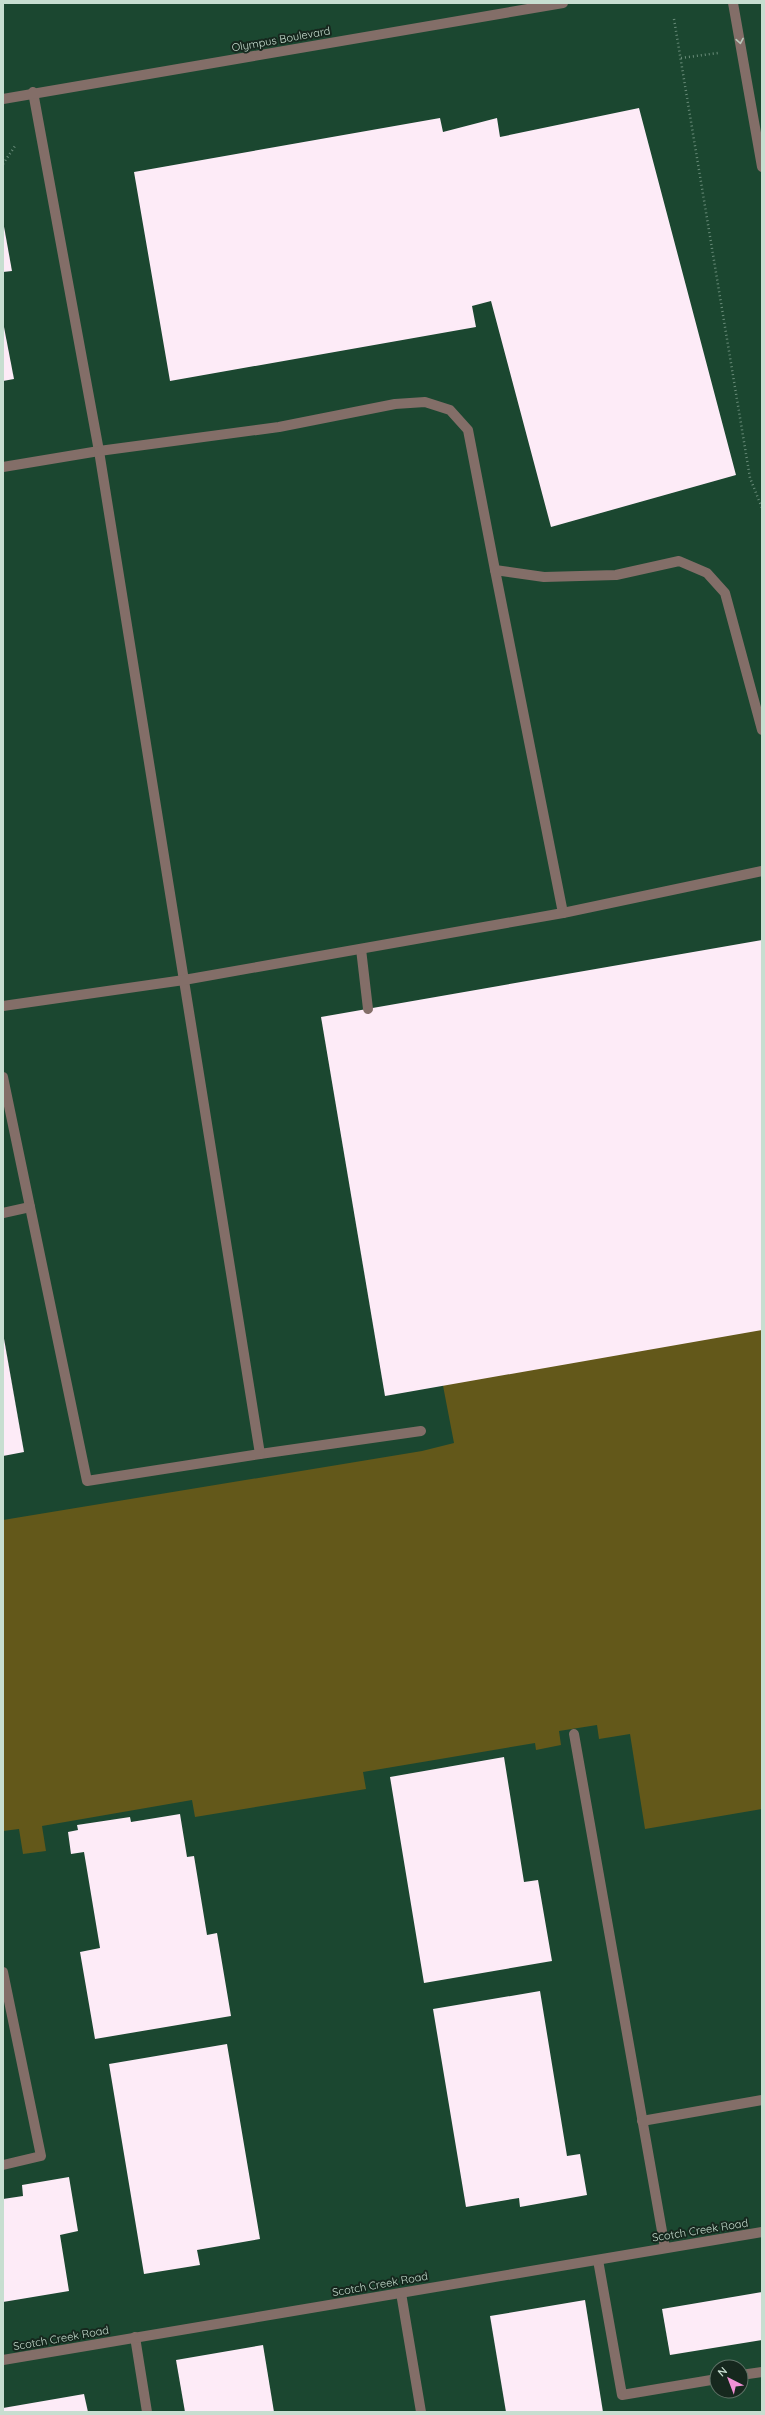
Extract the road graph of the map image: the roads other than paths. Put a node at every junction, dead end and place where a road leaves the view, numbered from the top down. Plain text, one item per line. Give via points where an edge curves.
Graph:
1 (563, 3) edge
2 (733, 3) edge
3 (33, 92) junction
4 (3, 99) edge
5 (762, 167) edge
6 (99, 451) junction
7 (3, 467) edge
8 (495, 570) junction
9 (762, 725) edge
10 (762, 871) edge
11 (563, 913) junction
12 (361, 949) junction
13 (184, 980) junction
14 (3, 1006) edge
15 (368, 1009) dead end
16 (3, 1077) edge
17 (30, 1207) junction
18 (3, 1213) edge
19 (421, 1431) dead end
20 (260, 1454) junction
21 (574, 1734) dead end
22 (3, 1972) edge
23 (762, 2100) edge
24 (642, 2120) junction
25 (3, 2165) edge
26 (762, 2232) edge
27 (665, 2248) junction
28 (598, 2260) junction
29 (402, 2292) junction
30 (135, 2337) junction
31 (3, 2360) edge
32 (762, 2372) edge
33 (749, 2374) edge
34 (709, 2380) edge
35 (147, 2412) edge
36 (421, 2412) edge

1 - 3 street, Olympus Boulevard
2 -> 5 street
3 - 4 street, Olympus Boulevard
3 - 6 street
6 - 7 street
6 - 8 street via 279,427 395,404 425,402 450,410 468,430
6 - 13 street
8 - 9 street via 544,577 616,575 679,561 707,573 725,593
8 - 11 street
10 - 11 street
11 - 12 street
12 - 13 street
12 - 15 street
13 - 14 street
13 - 20 street
16 - 17 street
17 - 18 street
17 - 20 street via 87,1481
19 - 20 street
21 - 24 street
22 - 25 street via 40,2156
23 - 24 street
24 - 27 street
26 - 27 street, Scotch Creek Road
27 - 28 street, Scotch Creek Road
28 - 29 street, Scotch Creek Road
28 - 34 street via 622,2395
29 - 30 street, Scotch Creek Road
29 - 36 street
30 - 31 street, Scotch Creek Road
30 - 35 street
32 - 33 street

